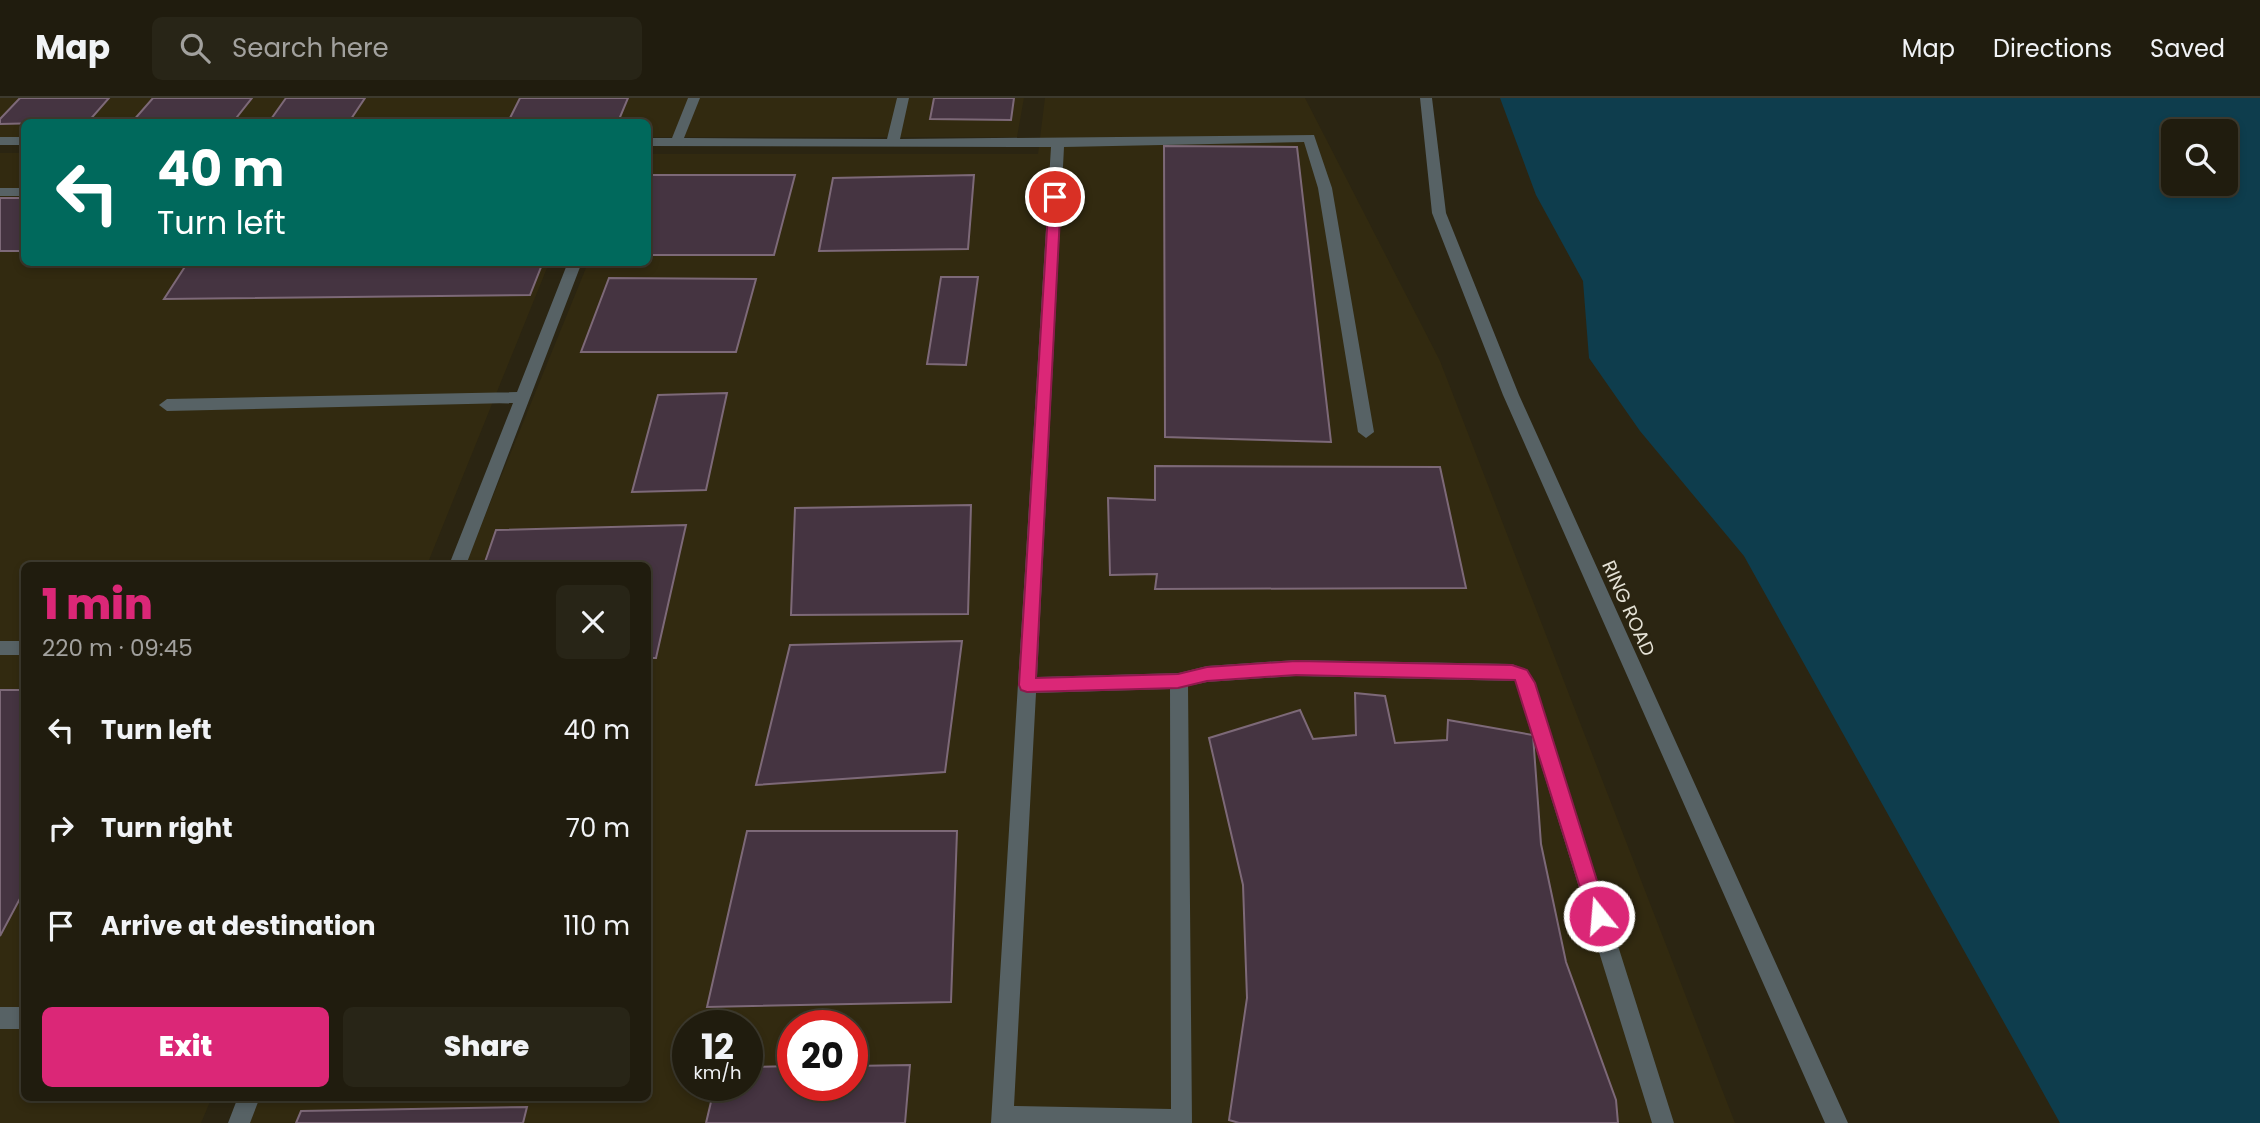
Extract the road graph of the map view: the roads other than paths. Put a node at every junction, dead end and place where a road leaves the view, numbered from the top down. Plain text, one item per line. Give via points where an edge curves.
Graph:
1 (694, 98) edge
2 (903, 98) edge
3 (1426, 98) edge
4 (0, 141) edge
5 (21, 141) edge
6 (677, 141) junction
7 (651, 142) edge
8 (893, 142) junction
9 (1058, 143) junction
10 (0, 192) edge
11 (21, 192) edge
12 (573, 266) edge
13 (523, 397) junction
14 (167, 405) dead end
15 (1366, 432) dead end
16 (459, 562) edge
17 (0, 648) edge
18 (21, 648) edge
19 (1178, 681) junction
20 (1027, 685) junction
21 (0, 1018) edge
22 (21, 1018) edge
23 (247, 1101) edge
24 (1002, 1120) edge
25 (1182, 1122) edge
26 (239, 1123) edge
27 (1663, 1123) edge
28 (1837, 1123) edge

1 - 6 street
2 - 8 street
3 - 28 street, RING ROAD via 1438,214 1505,382
4 - 5 street
6 - 7 street
6 - 8 street
8 - 9 street
9 - 15 street via 1309,138 1325,188
9 - 20 street
10 - 11 street
12 - 13 street
13 - 14 street
13 - 16 street
17 - 18 street
19 - 20 street
19 - 25 street
19 - 27 street via 1207,674 1296,668 1521,675
20 - 24 street
21 - 22 street
23 - 26 street
24 - 25 street

